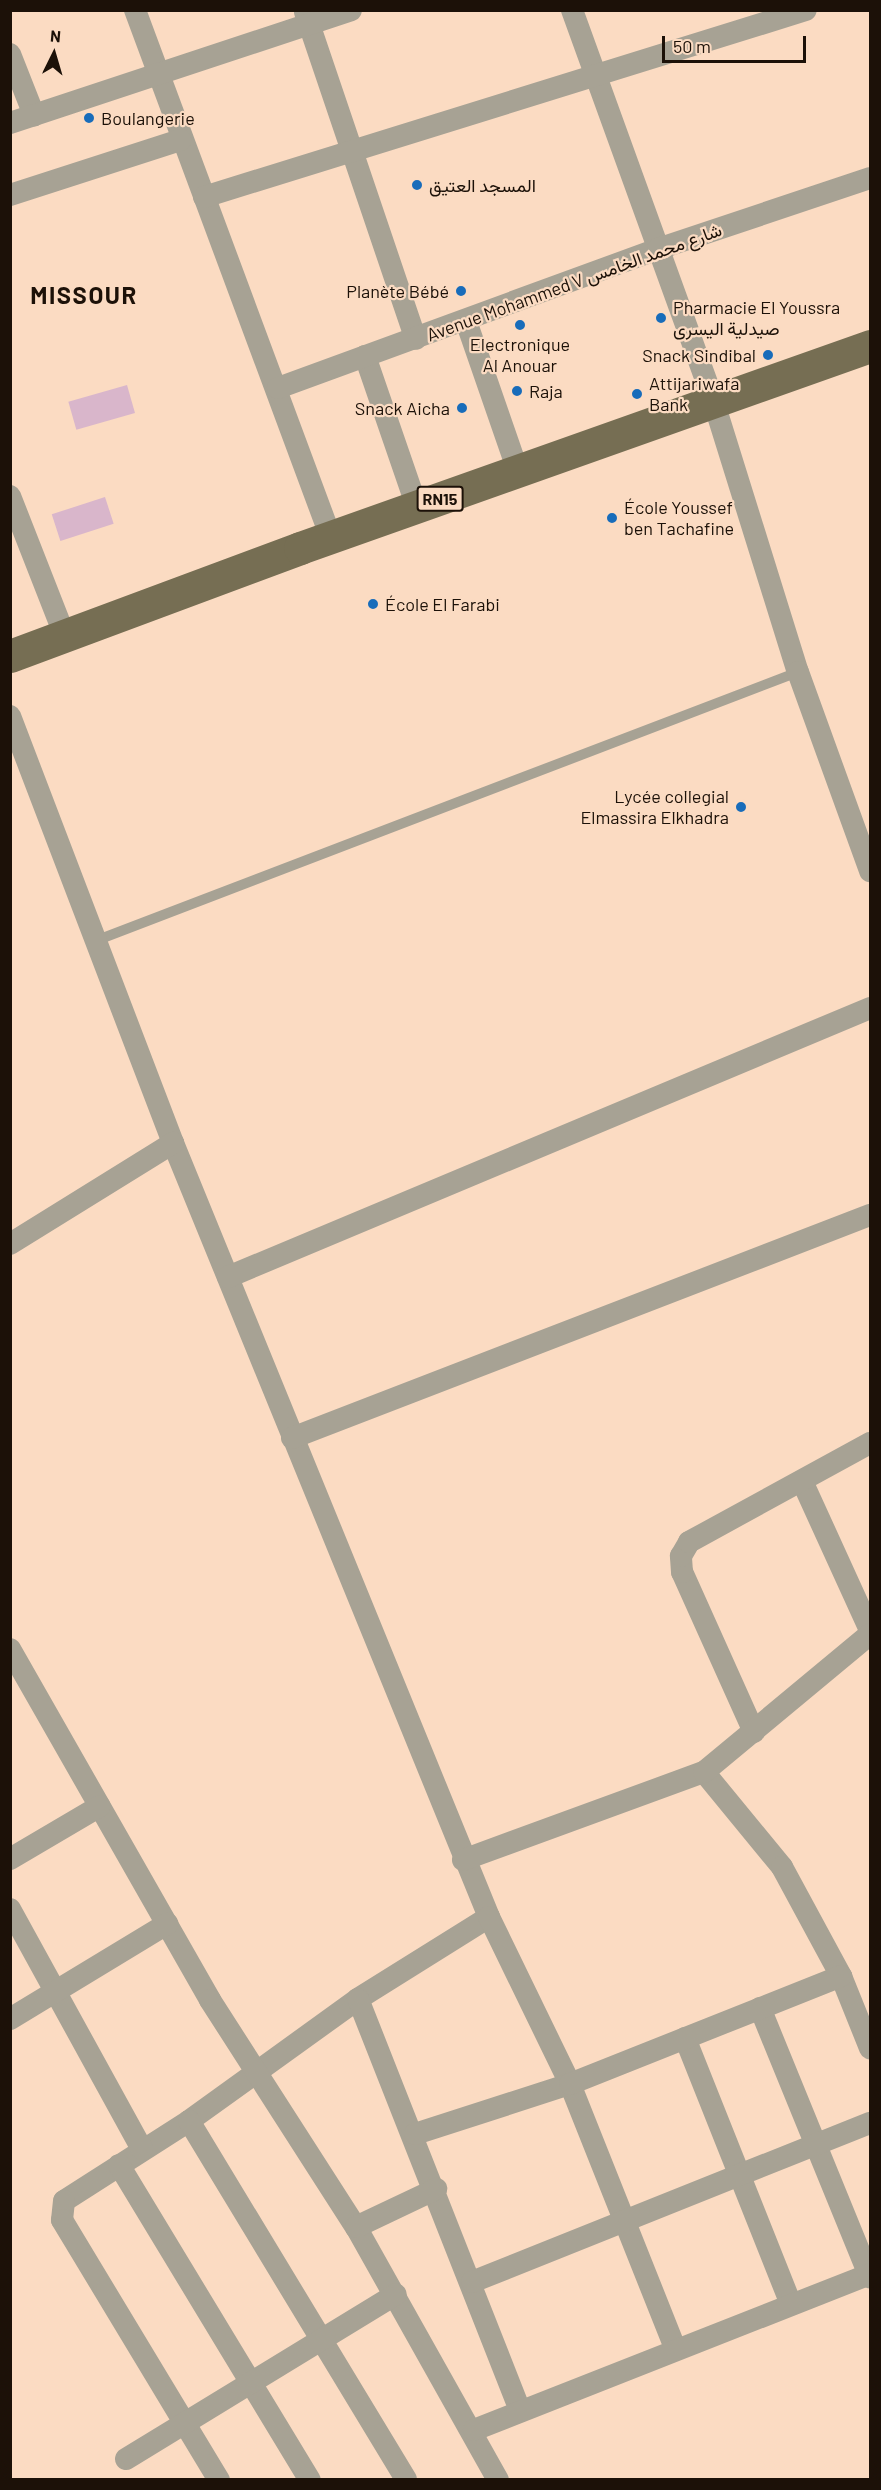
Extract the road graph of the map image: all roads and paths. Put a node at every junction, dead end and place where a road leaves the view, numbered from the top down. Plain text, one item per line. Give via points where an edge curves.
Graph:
1 (135, 10) edge
2 (351, 10) edge
3 (572, 10) edge
4 (806, 10) edge
5 (307, 17) edge
6 (10, 54) edge
7 (157, 72) junction
8 (597, 77) junction
9 (34, 116) junction
10 (10, 123) edge
11 (180, 140) junction
12 (355, 150) junction
13 (870, 178) edge
14 (10, 195) edge
15 (204, 197) junction
16 (658, 249) junction
17 (466, 321) junction
18 (416, 339) junction
19 (870, 346) edge
20 (365, 356) junction
21 (278, 388) junction
22 (714, 403) junction
23 (518, 471) junction
24 (10, 496) edge
25 (417, 507) junction
26 (331, 538) junction
27 (65, 636) junction
28 (10, 656) edge
29 (798, 672) junction
30 (10, 716) edge
31 (870, 871) edge
32 (95, 941) junction
33 (870, 1008) edge
34 (173, 1143) junction
35 (870, 1215) edge
36 (10, 1244) edge
37 (228, 1277) junction
38 (292, 1438) junction
39 (870, 1443) edge
40 (802, 1481) junction
41 (870, 1632) edge
42 (10, 1649) edge
43 (754, 1732) junction
44 (704, 1772) junction
45 (100, 1806) junction
46 (10, 1860) edge
47 (463, 1860) junction
48 (10, 1910) edge
49 (489, 1917) junction
50 (167, 1924) junction
51 (841, 1976) junction
52 (54, 1992) junction
53 (358, 1999) junction
54 (760, 2008) junction
55 (10, 2019) edge
56 (685, 2038) junction
57 (870, 2048) edge
58 (256, 2074) junction
59 (570, 2084) junction
60 (189, 2121) junction
61 (870, 2123) edge
62 (415, 2134) junction
63 (818, 2146) junction
64 (142, 2149) junction
65 (118, 2165) junction
66 (740, 2174) junction
67 (436, 2189) junction
68 (626, 2220) junction
69 (356, 2227) junction
70 (870, 2275) edge
71 (472, 2282) junction
72 (396, 2294) junction
73 (791, 2304) junction
74 (323, 2343) junction
75 (676, 2350) junction
76 (255, 2385) junction
77 (520, 2411) junction
78 (185, 2426) junction
79 (474, 2430) junction
80 (126, 2459) dead end
81 (219, 2480) edge
82 (310, 2480) edge
83 (406, 2480) edge
84 (498, 2480) edge

1 - 7 street
2 - 5 street
3 - 8 street
4 - 8 street
5 - 7 street
5 - 12 street
6 - 9 street
7 - 9 street
7 - 11 street
8 - 12 street
8 - 16 street
9 - 10 street
11 - 14 street
11 - 15 street
12 - 15 street
12 - 18 street
13 - 16 street, Avenue Mohammed V شارع محمد الخامس
15 - 21 street
16 - 17 street, Avenue Mohammed V شارع محمد الخامس
16 - 22 street
17 - 18 street, Avenue Mohammed V شارع محمد الخامس
17 - 23 street
18 - 20 street, Avenue Mohammed V شارع محمد الخامس
19 - 22 main road, RN15
20 - 21 street, Avenue Mohammed V شارع محمد الخامس
20 - 25 street
21 - 26 street
22 - 23 main road, RN15
22 - 29 street
23 - 25 main road, RN15
24 - 27 street
25 - 26 main road, RN15
26 - 27 main road, RN15
27 - 28 main road, RN15
29 - 31 street
29 - 32 lane
30 - 32 street
32 - 34 street
33 - 37 street
34 - 36 street
34 - 37 street
35 - 38 street
37 - 38 street
38 - 47 street
39 - 40 street
40 - 41 street
40 - 43 street via 689,1542 681,1556 682,1572
41 - 43 street
42 - 45 street
43 - 44 street
44 - 47 street
44 - 51 street via 782,1867
45 - 46 street
45 - 50 street
47 - 49 street
48 - 52 street
49 - 53 street
49 - 59 street
50 - 52 street
50 - 58 street
51 - 54 street
51 - 57 street
52 - 55 street
52 - 64 street
53 - 58 street
53 - 62 street
54 - 56 street
54 - 63 street
56 - 59 street
56 - 66 street
58 - 60 street
58 - 69 street
59 - 62 street
59 - 68 street
60 - 64 street
60 - 74 street
61 - 63 street
62 - 67 street
63 - 66 street
63 - 70 street
64 - 65 street
65 - 76 street
65 - 78 street via 68,2197 61,2207 62,2220
66 - 68 street
66 - 73 street
67 - 69 street
67 - 71 street
68 - 71 street
68 - 75 street
69 - 72 street
70 - 73 street
71 - 77 street
72 - 74 street
72 - 79 street
73 - 75 street
74 - 76 street
74 - 83 street
75 - 77 street
76 - 78 street
76 - 82 street
77 - 79 street
78 - 80 street
78 - 81 street
79 - 84 street

